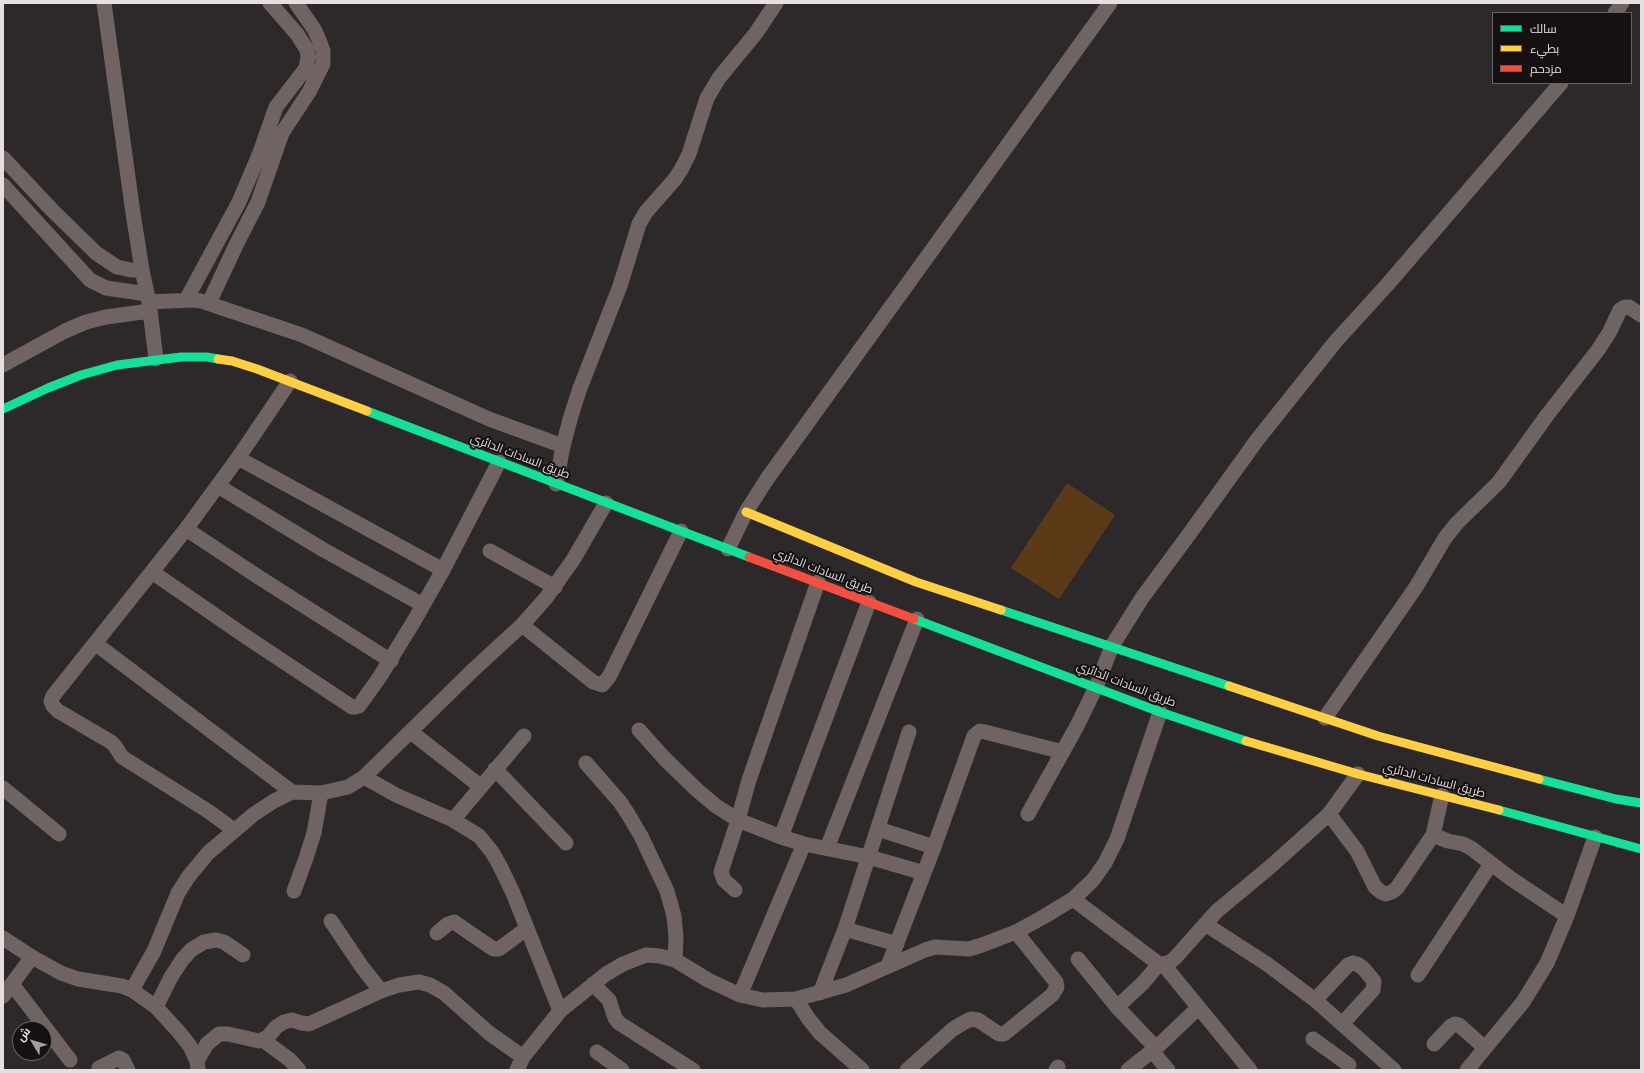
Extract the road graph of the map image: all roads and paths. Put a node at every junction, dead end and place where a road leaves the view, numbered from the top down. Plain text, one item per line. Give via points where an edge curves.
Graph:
1 (104, 3) edge
2 (270, 3) edge
3 (296, 3) edge
4 (776, 3) edge
5 (1110, 3) edge
6 (1622, 3) edge
7 (1616, 12) edge
8 (1560, 84) edge
9 (3, 158) edge
10 (3, 185) edge
11 (142, 270) junction
12 (186, 300) junction
13 (148, 302) junction
14 (209, 303) junction
15 (1641, 315) edge
16 (156, 359) junction
17 (3, 365) edge
18 (290, 381) junction
19 (3, 409) edge
20 (563, 446) junction
21 (238, 458) junction
22 (499, 462) junction
23 (556, 484) junction
24 (218, 486) junction
25 (606, 503) junction
26 (746, 512) junction
27 (186, 529) junction
28 (681, 531) junction
29 (728, 549) junction
30 (490, 550) dead end
31 (443, 570) junction
32 (152, 572) junction
33 (818, 582) junction
34 (555, 587) junction
35 (869, 602) junction
36 (423, 605) junction
37 (917, 619) junction
38 (522, 625) junction
39 (96, 644) junction
40 (1112, 646) junction
41 (390, 661) junction
42 (1096, 687) junction
43 (1160, 712) junction
44 (1325, 718) junction
45 (639, 730) dead end
46 (410, 732) junction
47 (909, 732) dead end
48 (524, 736) dead end
49 (1062, 752) junction
50 (586, 763) dead end
51 (495, 769) junction
52 (1358, 774) junction
53 (364, 777) junction
54 (480, 786) junction
55 (3, 788) edge
56 (292, 792) junction
57 (321, 793) junction
58 (1442, 795) junction
59 (1641, 803) edge
60 (1028, 814) dead end
61 (1329, 814) junction
62 (453, 820) junction
63 (738, 820) junction
64 (878, 829) junction
65 (234, 830) junction
66 (59, 834) dead end
67 (1433, 835) junction
68 (781, 837) junction
69 (1595, 837) junction
70 (566, 843) dead end
71 (804, 844) junction
72 (934, 847) junction
73 (827, 848) junction
74 (1641, 849) edge
75 (869, 857) junction
76 (1491, 864) junction
77 (924, 872) junction
78 (294, 890) dead end
79 (735, 890) dead end
80 (1072, 899) junction
81 (1567, 916) junction
82 (331, 922) dead end
83 (1205, 924) junction
84 (526, 929) junction
85 (844, 929) junction
86 (1016, 932) junction
87 (437, 933) dead end
88 (3, 938) edge
89 (897, 944) junction
90 (243, 955) dead end
91 (32, 957) junction
92 (1078, 959) dead end
93 (675, 960) junction
94 (1161, 964) junction
95 (888, 966) junction
96 (1418, 975) dead end
97 (593, 984) junction
98 (8, 990) edge
99 (132, 990) junction
100 (381, 991) junction
101 (820, 993) junction
102 (740, 995) junction
103 (796, 999) junction
104 (1315, 1000) junction
105 (156, 1007) junction
106 (1117, 1007) junction
107 (1198, 1008) junction
108 (560, 1011) junction
109 (1342, 1024) junction
110 (1312, 1039) dead end
111 (263, 1040) junction
112 (1364, 1044) junction
113 (1434, 1044) dead end
114 (1485, 1048) junction
115 (1154, 1049) junction
116 (597, 1052) dead end
117 (70, 1060) dead end
118 (520, 1064) edge
119 (197, 1066) edge
120 (853, 1067) edge
121 (1347, 1067) edge
122 (99, 1068) dead end
123 (128, 1070) edge
124 (299, 1070) edge
125 (622, 1070) edge
126 (693, 1070) edge
127 (907, 1070) edge
128 (1128, 1070) edge
129 (1168, 1070) edge
130 (1250, 1070) edge
131 (1394, 1070) edge
132 (1467, 1070) edge

1 - 11 street
2 - 12 street via 297,34 307,50 306,68 276,107 239,202
3 - 14 street via 319,40 323,51 323,64 309,92 282,133 258,202
4 - 20 street via 756,33 719,78 707,98 682,168 639,224 622,280 580,388
5 - 26 street via 809,419
6 - 7 street
8 - 40 street via 1332,348 1258,440 1142,598
9 - 11 street via 96,253 117,268
10 - 13 street via 90,280
11 - 13 street
12 - 13 street
12 - 14 street
13 - 16 street
13 - 17 street via 64,331
14 - 20 street via 302,335 483,416
15 - 44 street via 1629,307 1620,310 1598,350 1506,473 1445,538 1416,587
16 - 18 main road, طريق السادات الدائري via 181,356 207,357 232,362
16 - 19 main road, طريق السادات الدائري via 117,365 81,375
18 - 21 street
18 - 22 main road, طريق السادات الدائري
20 - 23 street
21 - 24 street
21 - 31 street
22 - 23 main road, طريق السادات الدائري
22 - 31 street
23 - 25 main road, طريق السادات الدائري
24 - 27 street
24 - 36 street via 322,549
25 - 28 main road, طريق السادات الدائري
25 - 34 street
26 - 29 street
26 - 40 main road via 916,582
27 - 32 street
27 - 41 street
28 - 29 main road, طريق السادات الدائري
28 - 38 street via 609,677 602,685 593,682
29 - 33 main road, طريق السادات الدائري
30 - 34 street
31 - 36 street
32 - 39 street
32 - 41 street via 352,707 358,706
33 - 35 main road, طريق السادات الدائري
33 - 63 street via 749,780
34 - 38 street
35 - 37 main road, طريق السادات الدائري
35 - 68 street
36 - 41 street
37 - 42 main road, طريق السادات الدائري
37 - 73 street
38 - 46 street
39 - 56 street
39 - 65 street via 53,696 53,706 111,742 122,757
40 - 42 street
40 - 44 main road
42 - 43 main road, طريق السادات الدائري
42 - 49 street
43 - 52 main road, طريق السادات الدائري
43 - 80 street via 1117,839 1093,880
44 - 59 main road via 1437,753 1616,799
45 - 63 street via 697,790
46 - 53 street
46 - 54 street
47 - 64 street
48 - 51 street
49 - 60 street
49 - 72 street via 985,732 976,733
50 - 93 street via 628,814 667,891 674,916
51 - 54 street
51 - 70 street
52 - 58 main road, طريق السادات الدائري
52 - 61 street
53 - 57 street via 348,787
53 - 62 street via 396,795
54 - 62 street
55 - 66 street
56 - 57 street
56 - 65 street via 254,814
57 - 78 street via 314,832
58 - 67 street
58 - 69 main road, طريق السادات الدائري
61 - 67 street via 1357,852 1375,887 1386,894 1397,888
61 - 83 street
62 - 84 street via 478,836 492,852 513,893
63 - 68 street
63 - 79 street via 721,872 724,880
64 - 72 street
64 - 75 street
65 - 99 street via 208,853 178,893 154,951
67 - 76 street via 1448,842 1463,844
68 - 71 street
69 - 74 main road, طريق السادات الدائري
69 - 81 street
71 - 73 street
71 - 102 street
72 - 77 street
73 - 75 street
75 - 77 street
75 - 85 street
76 - 81 street
76 - 96 street
77 - 89 street
80 - 86 street
80 - 94 street
81 - 114 street via 1535,985
82 - 100 street
83 - 94 street via 1175,958 1169,963
83 - 104 street via 1267,964
84 - 87 street via 499,949 494,949 454,922
84 - 108 street
85 - 89 street
85 - 101 street
86 - 95 street via 969,949 935,947
86 - 127 street via 1056,982 1057,987 1052,995 1004,1034 999,1034 978,1020 963,1023
88 - 91 street
89 - 95 street
90 - 105 street via 224,942 204,942 191,950 182,960
91 - 98 street
91 - 99 street via 78,979
92 - 106 street
93 - 97 street via 646,955 623,964
93 - 102 street
94 - 106 street
94 - 107 street
95 - 101 street via 846,985
97 - 108 street
97 - 126 street via 609,1000 614,1018 619,1023
98 - 117 street
99 - 105 street
100 - 111 street via 309,1024 292,1020 284,1022
100 - 118 street via 411,982 430,985 449,997
101 - 103 street
102 - 103 street via 763,1000
103 - 120 street via 820,1033
104 - 109 street
104 - 109 street via 1348,965 1353,963 1363,968 1374,981 1373,990
105 - 119 street via 190,1046
106 - 115 street
107 - 115 street
107 - 130 street
108 - 118 street
109 - 112 street
110 - 121 street
111 - 119 street via 219,1034 207,1044
111 - 124 street
112 - 121 street
112 - 131 street
113 - 114 street via 1455,1024
114 - 132 street
115 - 128 street
115 - 129 street
116 - 125 street
122 - 123 street via 119,1058

